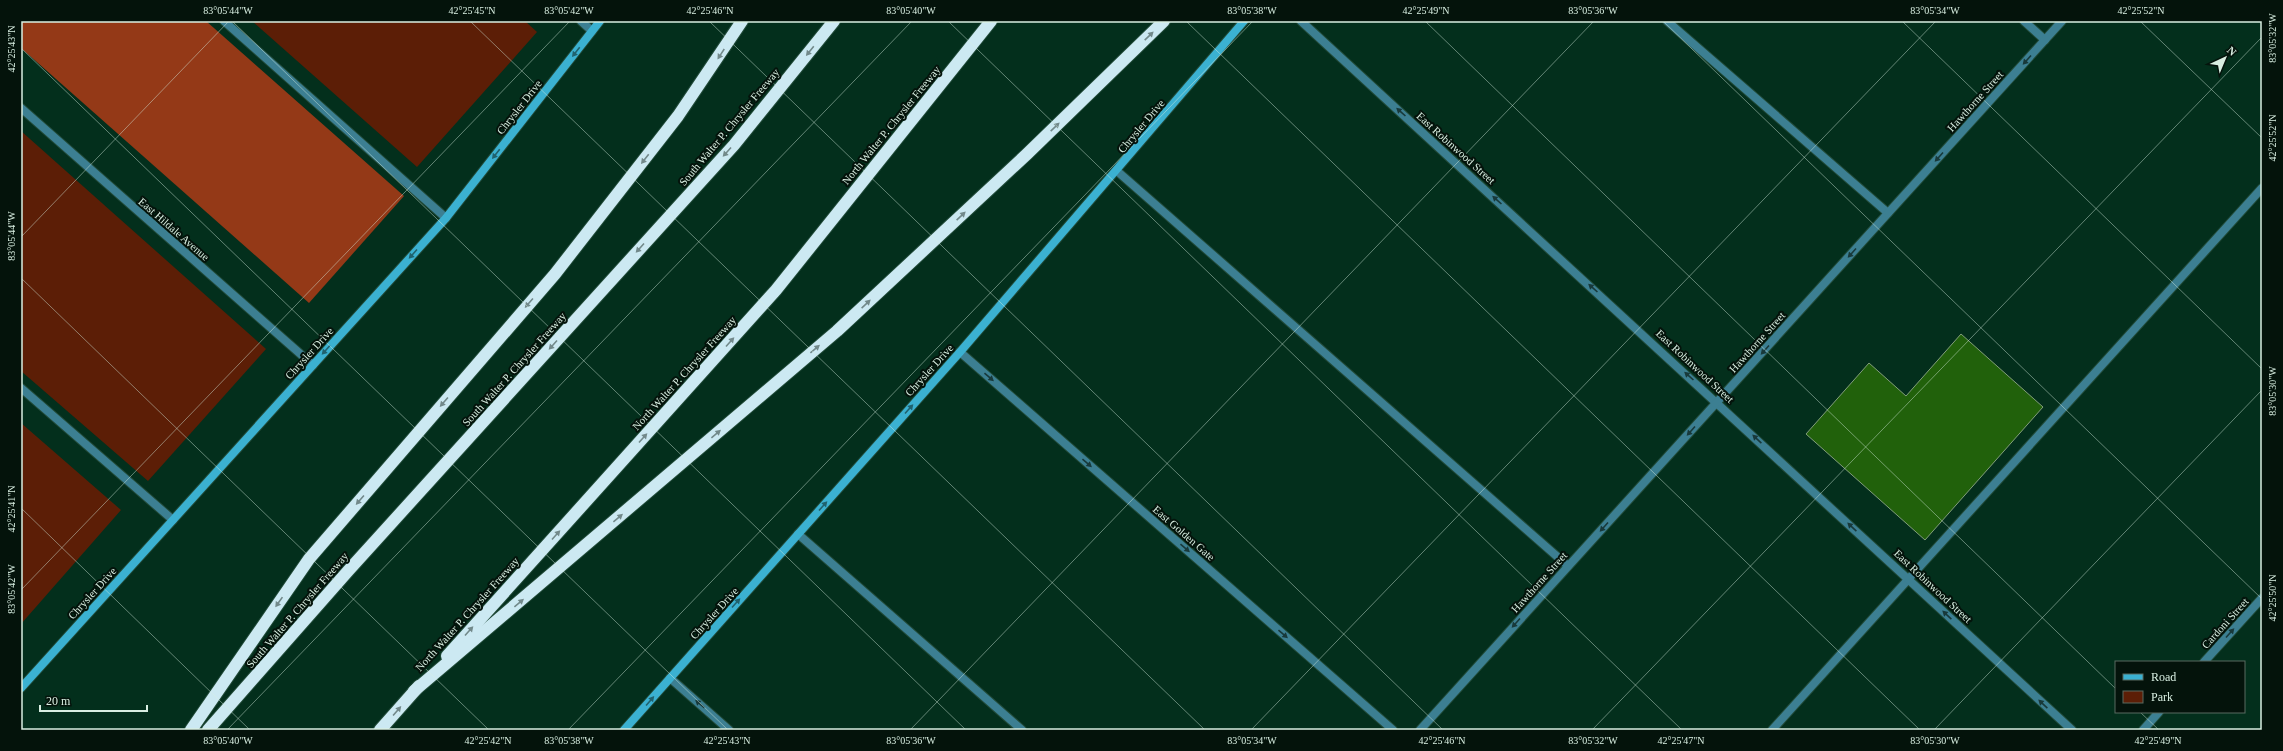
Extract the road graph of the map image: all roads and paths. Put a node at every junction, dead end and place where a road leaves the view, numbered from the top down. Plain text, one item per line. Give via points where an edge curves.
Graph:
1 (224, 21) edge
2 (581, 21) edge
3 (600, 21) edge
4 (742, 21) edge
5 (834, 21) edge
6 (992, 21) edge
7 (1164, 21) edge
8 (1244, 21) edge
9 (1301, 21) edge
10 (1667, 21) edge
11 (2024, 21) edge
12 (2062, 21) edge
13 (592, 31) junction
14 (2045, 40) junction
15 (21, 108) edge
16 (1117, 172) junction
17 (2262, 188) edge
18 (1888, 213) junction
19 (446, 218) junction
20 (960, 352) junction
21 (313, 365) junction
22 (21, 388) edge
23 (1717, 402) junction
24 (173, 520) junction
25 (798, 534) junction
26 (1568, 566) junction
27 (1909, 579) junction
28 (2262, 598) edge
29 (2205, 661) edge
30 (670, 678) junction
31 (21, 687) edge
32 (414, 692) junction
33 (2158, 713) edge
34 (191, 730) edge
35 (208, 730) edge
36 (380, 730) edge
37 (624, 730) edge
38 (729, 730) edge
39 (1022, 730) edge
40 (1393, 730) edge
41 (1420, 730) edge
42 (1772, 730) edge
43 (2072, 730) edge
44 (2143, 730) edge

1 - 19 street
2 - 13 street
3 - 13 main road, Chrysler Drive
4 -> 34 highway via 678,116 554,274 309,559
5 -> 35 highway, South Walter P. Chrysler Freeway via 734,145 348,571
32 -> 6 highway, North Walter P. Chrysler Freeway via 776,290
32 -> 7 highway via 837,331 1027,154
8 - 16 main road, Chrysler Drive
23 -> 9 street, East Robinwood Street
10 - 18 street
11 - 14 street
12 - 14 street, Hawthorne Street
13 -> 19 main road, Chrysler Drive
14 -> 18 street, Hawthorne Street
15 - 21 street, East Hildale Avenue
16 - 20 main road, Chrysler Drive
16 - 26 street
17 - 27 street
18 -> 23 street, Hawthorne Street
19 -> 21 main road, Chrysler Drive
25 -> 20 main road, Chrysler Drive
20 -> 40 street, East Golden Gate
21 - 24 main road, Chrysler Drive
22 - 24 street
23 -> 26 street, Hawthorne Street
27 -> 23 street, East Robinwood Street
24 - 31 main road, Chrysler Drive
30 -> 25 main road, Chrysler Drive
25 - 39 street
26 -> 41 street, Hawthorne Street
27 - 42 street
43 -> 27 street, East Robinwood Street
29 -> 28 street, Cardoni Street
37 -> 30 main road, Chrysler Drive
38 -> 30 street
36 -> 32 highway, North Walter P. Chrysler Freeway
33 - 44 street

